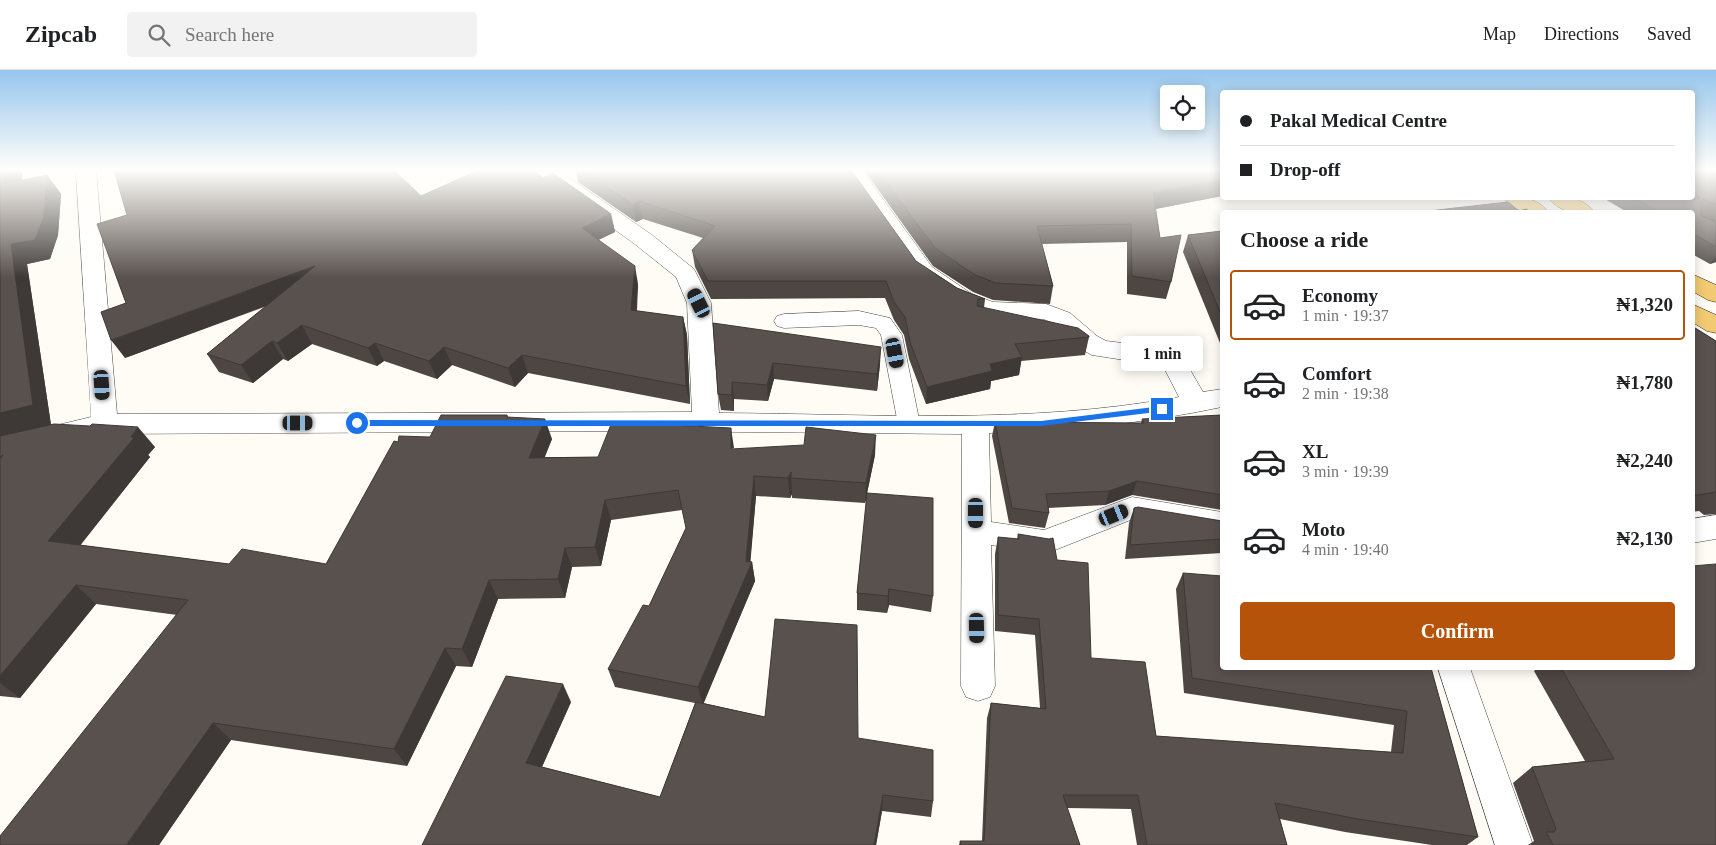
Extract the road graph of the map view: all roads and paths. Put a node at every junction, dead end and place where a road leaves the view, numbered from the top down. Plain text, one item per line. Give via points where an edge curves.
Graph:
1 (89, 206) edge
2 (596, 206) edge
3 (878, 206) edge
4 (1695, 283) edge
5 (1716, 296) edge
6 (1695, 312) edge
7 (784, 321) dead end
8 (1716, 325) edge
9 (1220, 398) edge
10 (1196, 404) junction
11 (706, 422) junction
12 (105, 424) junction
13 (909, 424) junction
14 (975, 424) junction
15 (0, 450) edge
16 (1220, 524) edge
17 (1716, 527) edge
18 (976, 531) junction
19 (1695, 531) edge
20 (1455, 670) edge
21 (978, 686) dead end
22 (1514, 845) edge

1 - 12 street
2 - 11 street via 686,274 699,303
3 - 10 street via 924,272 964,299 990,309 1046,312 1062,318 1088,342 1101,349 1172,360
4 - 5 main road
6 - 8 main road
7 - 13 lane via 859,318 883,323 891,335
9 - 10 street
10 - 14 street via 1041,424
11 - 12 street
11 - 13 street
12 - 15 street
13 - 14 street
14 - 18 street
16 - 18 street via 1132,508 1045,542
17 - 19 street
18 - 21 street
20 - 22 street

